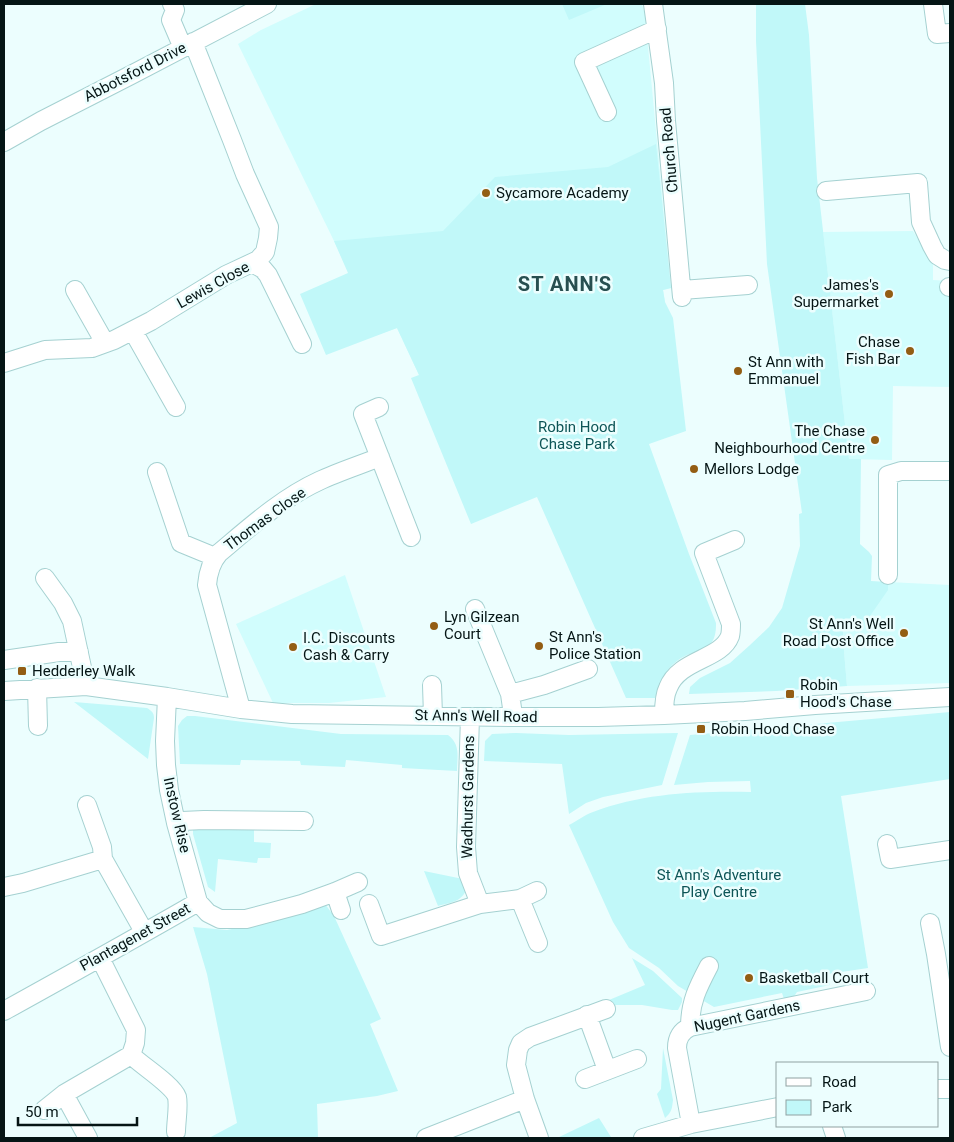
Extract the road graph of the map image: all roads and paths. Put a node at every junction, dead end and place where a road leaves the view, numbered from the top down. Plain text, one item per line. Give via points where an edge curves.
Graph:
1 (172, 4) edge
2 (267, 4) edge
3 (653, 4) edge
4 (934, 4) edge
5 (657, 29) junction
6 (950, 32) edge
7 (188, 45) junction
8 (607, 112) dead end
9 (4, 142) edge
10 (826, 191) dead end
11 (950, 261) edge
12 (252, 263) junction
13 (748, 284) dead end
14 (75, 290) dead end
15 (132, 331) junction
16 (105, 343) junction
17 (302, 344) dead end
18 (4, 363) edge
19 (176, 407) dead end
20 (379, 407) dead end
21 (380, 457) junction
22 (950, 471) edge
23 (158, 472) dead end
24 (411, 537) dead end
25 (735, 540) dead end
26 (215, 557) junction
27 (888, 575) dead end
28 (45, 578) dead end
29 (475, 609) dead end
30 (79, 652) junction
31 (4, 660) edge
32 (588, 669) dead end
33 (432, 685) dead end
34 (86, 686) junction
35 (37, 688) junction
36 (4, 691) edge
37 (510, 694) junction
38 (950, 696) edge
39 (167, 697) junction
40 (241, 709) junction
41 (433, 716) junction
42 (664, 716) junction
43 (470, 717) junction
44 (512, 717) junction
45 (38, 726) dead end
46 (87, 805) dead end
47 (304, 821) dead end
48 (176, 823) junction
49 (887, 844) dead end
50 (950, 850) edge
51 (103, 859) junction
52 (358, 882) dead end
53 (4, 887) edge
54 (335, 892) junction
55 (537, 892) dead end
56 (520, 899) junction
57 (198, 902) junction
58 (368, 904) dead end
59 (480, 904) junction
60 (341, 910) dead end
61 (930, 923) dead end
62 (146, 932) junction
63 (538, 943) dead end
64 (943, 953) edge
65 (100, 958) junction
66 (708, 966) dead end
67 (866, 992) dead end
68 (606, 1009) dead end
69 (4, 1011) edge
70 (587, 1015) junction
71 (690, 1026) junction
72 (949, 1028) edge
73 (950, 1047) edge
74 (131, 1054) junction
75 (637, 1058) dead end
76 (607, 1070) junction
77 (585, 1079) dead end
78 (64, 1094) junction
79 (525, 1099) junction
80 (776, 1107) edge
81 (44, 1110) dead end
82 (692, 1124) junction
83 (176, 1132) dead end
84 (88, 1138) edge
85 (426, 1138) edge
86 (539, 1138) edge
87 (643, 1138) edge

1 - 7 street, Lewis Close via 175,10 171,20
2 - 7 street, Abbotsford Drive
3 - 5 street, Church Road
4 - 6 street via 937,34
5 - 8 street via 584,62
5 - 13 street, Church Road via 682,294
7 - 9 street, Abbotsford Drive
7 - 12 street, Lewis Close via 269,227 265,252
10 - 11 street via 918,183 921,222 937,255
12 - 15 street, Lewis Close via 226,274
12 - 17 street via 268,275
14 - 16 street
15 - 16 street, Lewis Close
15 - 19 street
16 - 18 street, Lewis Close via 92,348 44,350
20 - 21 street via 363,414
21 - 24 street
21 - 26 street, Thomas Close via 318,481 286,500
22 - 27 street via 900,471 888,475
23 - 26 street via 181,543
25 - 42 street via 704,553 731,624 731,634 719,649 677,673 668,688
26 - 40 street, Thomas Close via 207,585
28 - 30 street via 72,621
29 - 37 street
30 - 31 street
30 - 34 street
32 - 37 street
33 - 41 street
34 - 35 street, St Ann's Well Road
34 - 39 street, St Ann's Well Road
35 - 36 street, St Ann's Well Road
35 - 45 street
37 - 44 street
38 - 42 street, St Ann's Well Road
39 - 40 street, St Ann's Well Road
39 - 48 street, Instow Rise via 166,765
40 - 41 street, St Ann's Well Road via 292,714
41 - 43 street, St Ann's Well Road
42 - 44 street, St Ann's Well Road
43 - 44 street, St Ann's Well Road
43 - 59 street, Wadhurst Gardens via 466,847 468,873
46 - 51 street
47 - 48 street via 272,829 182,820
48 - 57 street, Instow Rise
49 - 50 street via 890,860
51 - 53 street via 25,888
51 - 62 street
52 - 54 street
54 - 57 street via 246,919 220,919 208,913
54 - 60 street
55 - 56 street
56 - 59 street
56 - 63 street
57 - 62 street, Plantagenet Street
58 - 59 street via 381,936
61 - 64 street
62 - 65 street, Plantagenet Street
64 - 72 street
65 - 69 street, Plantagenet Street via 67,966
65 - 74 street via 136,1030
66 - 71 street via 694,995
67 - 71 street, Nugent Gardens via 846,988
68 - 70 street
70 - 76 street
70 - 79 street via 530,1036 521,1043 516,1066
71 - 82 street, Nugent Gardens via 677,1040 677,1048
72 - 73 street
74 - 78 street
74 - 83 street via 173,1089 177,1098
75 - 76 street
76 - 77 street
78 - 81 street
78 - 84 street
79 - 85 street
79 - 86 street
80 - 82 street
82 - 87 street

